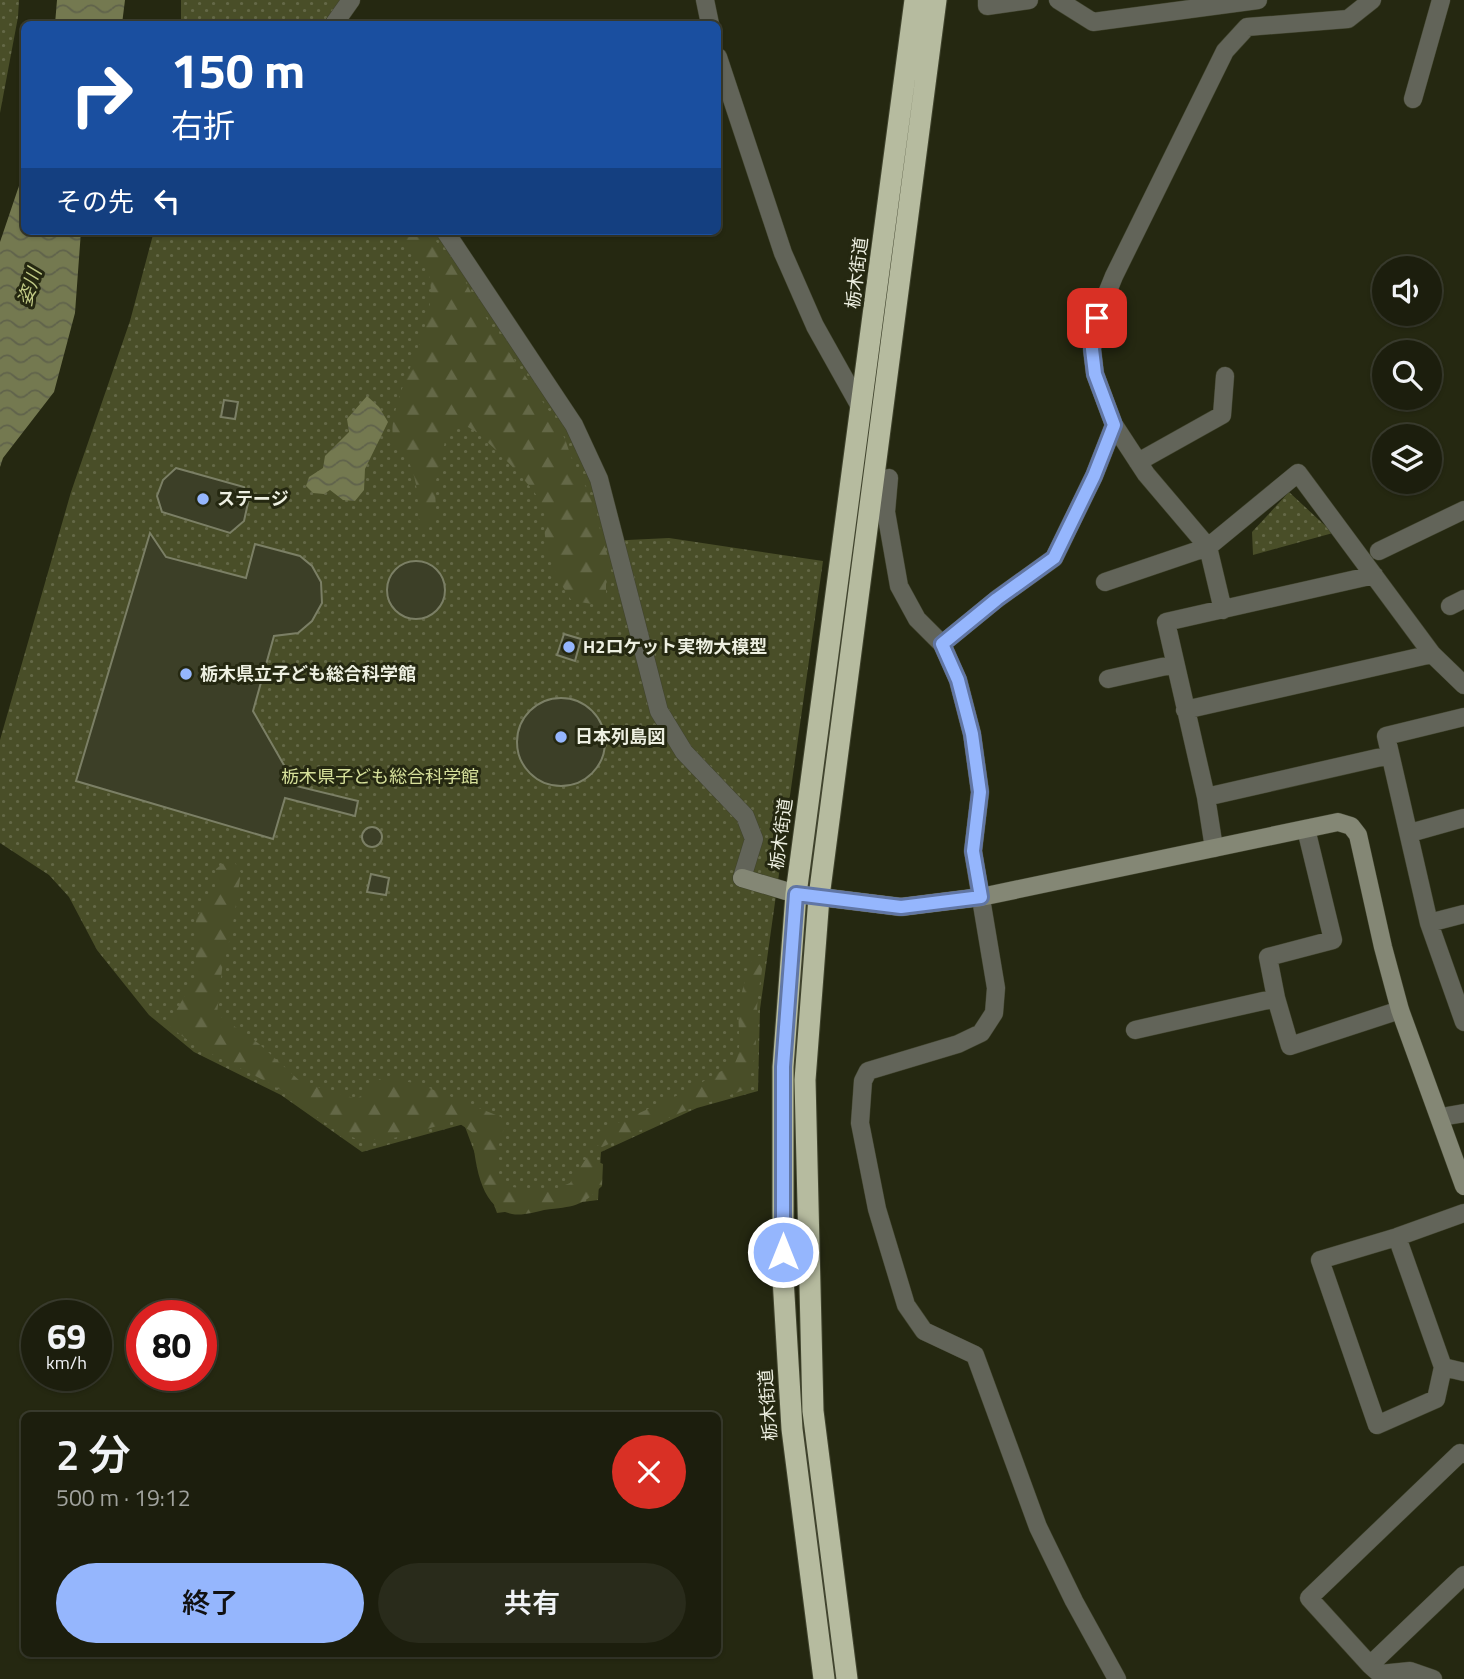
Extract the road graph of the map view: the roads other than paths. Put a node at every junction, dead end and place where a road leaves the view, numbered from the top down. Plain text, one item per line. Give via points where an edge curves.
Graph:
1 (351, 0) edge
2 (705, 0) edge
3 (915, 0) edge
4 (936, 0) edge
5 (987, 0) edge
6 (1029, 0) edge
7 (1058, 0) edge
8 (1258, 0) edge
9 (1372, 0) edge
10 (1441, 0) edge
11 (336, 21) edge
12 (709, 21) edge
13 (1265, 25) junction
14 (721, 66) edge
15 (1413, 99) dead end
16 (448, 235) edge
17 (1224, 376) dead end
18 (862, 410) junction
19 (1114, 425) junction
20 (1138, 461) junction
21 (889, 478) dead end
22 (1464, 510) edge
23 (1208, 547) junction
24 (1379, 551) dead end
25 (1374, 575) junction
26 (1105, 582) dead end
27 (1223, 610) junction
28 (942, 644) junction
29 (1432, 654) junction
30 (1175, 664) junction
31 (1108, 679) dead end
32 (1464, 685) edge
33 (1185, 710) junction
34 (1464, 717) edge
35 (1390, 755) junction
36 (1206, 797) junction
37 (1464, 818) edge
38 (1306, 829) junction
39 (1410, 833) junction
40 (1214, 848) junction
41 (796, 894) junction
42 (819, 897) junction
43 (981, 897) junction
44 (1464, 914) edge
45 (1429, 923) junction
46 (1276, 998) junction
47 (1401, 1010) junction
48 (1463, 1017) edge
49 (1135, 1030) dead end
50 (1464, 1113) edge
51 (1440, 1117) junction
52 (1464, 1186) edge
53 (1464, 1213) edge
54 (1397, 1237) junction
55 (1443, 1367) junction
56 (1464, 1372) edge
57 (1464, 1454) edge
58 (1464, 1575) edge
59 (1374, 1673) edge
60 (824, 1679) edge
61 (847, 1679) edge
62 (1118, 1679) edge
63 (1433, 1679) edge

1 - 11 street
2 - 12 street
3 - 18 highway, 栃木街道
4 - 42 highway
5 - 6 street via 987,6
7 - 8 street via 1093,22
8 - 13 street
9 - 13 street via 1348,19
10 - 15 street
13 - 19 street via 1247,27 1225,51 1097,318 1092,349 1095,374
14 - 18 street via 783,253 815,326
16 - 41 street via 574,425 599,479 659,711 684,752 745,816 754,839 742,878
17 - 20 street via 1222,415
18 - 41 highway, 栃木街道
19 - 20 street
19 - 28 street via 1054,558
20 - 23 street
21 - 28 street via 886,512 900,586 917,619
22 - 24 street
23 - 25 street via 1298,473
23 - 26 street
23 - 27 street
25 - 27 street
25 - 29 street
27 - 30 street via 1166,622
28 - 43 street via 958,680 972,734 980,792 973,851
29 - 32 street
29 - 33 street
30 - 31 street
30 - 33 street
33 - 36 street
34 - 35 street via 1387,736
35 - 36 street
35 - 39 street
36 - 40 street
37 - 39 street
38 - 40 street
38 - 46 street via 1333,940 1268,957
38 - 47 street via 1338,822 1351,826 1357,835
39 - 45 street
40 - 43 street
41 - 42 street
41 - 60 highway, 栃木街道 via 783,1067 783,1278 792,1429
42 - 43 street via 901,907
42 - 61 highway via 805,1080 813,1411
43 - 62 street via 996,988 994,1013 981,1033 958,1044 868,1072 863,1081 860,1123 877,1209 906,1305 924,1331 975,1355 1038,1527
44 - 45 street
45 - 48 street
46 - 47 street via 1290,1046
46 - 49 street
47 - 51 street
50 - 51 street
51 - 52 street
53 - 54 street
54 - 55 street
54 - 55 street via 1320,1259 1377,1424 1436,1399
55 - 56 street
57 - 59 street via 1309,1598
58 - 59 street
59 - 63 street via 1410,1671

